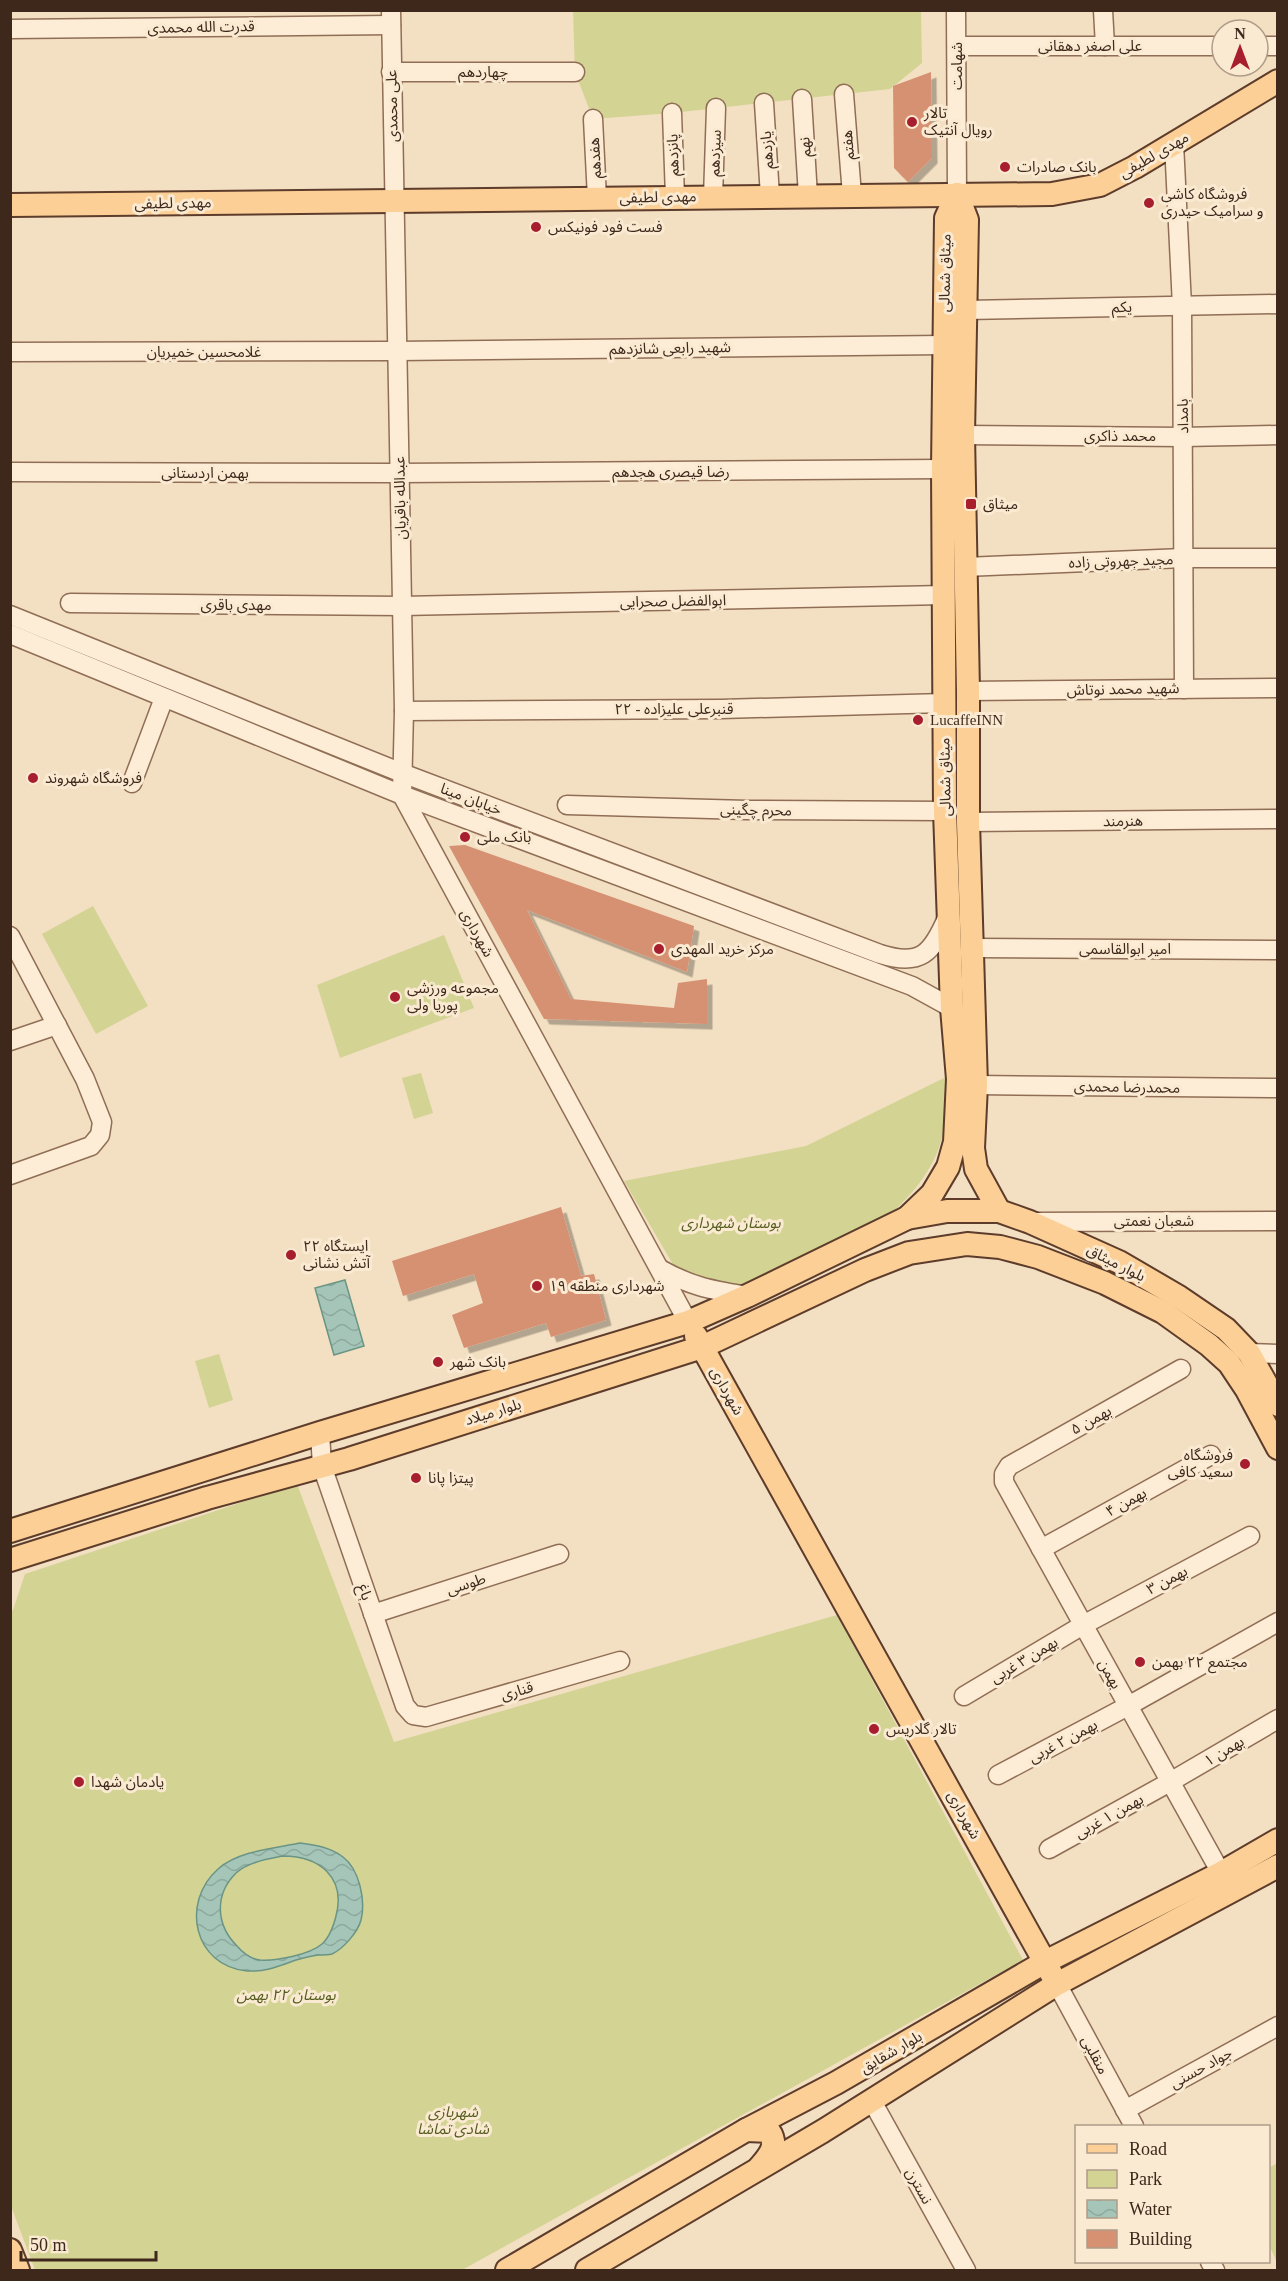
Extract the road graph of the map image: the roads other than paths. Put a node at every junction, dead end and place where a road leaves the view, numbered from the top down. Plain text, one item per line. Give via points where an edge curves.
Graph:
1 (956, 10) edge
2 (1103, 10) edge
3 (391, 18) edge
4 (10, 29) edge
5 (958, 46) junction
6 (1105, 46) junction
7 (1210, 46) edge
8 (391, 72) junction
9 (575, 72) dead end
10 (1278, 81) edge
11 (844, 94) dead end
12 (802, 99) dead end
13 (764, 103) dead end
14 (716, 108) dead end
15 (672, 113) dead end
16 (593, 118) dead end
17 (1174, 143) junction
18 (957, 194) junction
19 (852, 195) junction
20 (770, 196) junction
21 (808, 196) junction
22 (675, 197) junction
23 (713, 197) junction
24 (597, 198) junction
25 (394, 201) junction
26 (10, 205) edge
27 (1278, 304) edge
28 (1182, 306) junction
29 (966, 310) junction
30 (944, 345) junction
31 (397, 351) junction
32 (10, 352) edge
33 (963, 435) junction
34 (1278, 435) edge
35 (1184, 436) junction
36 (943, 469) junction
37 (10, 472) edge
38 (399, 473) junction
39 (1183, 558) junction
40 (1278, 558) edge
41 (965, 567) junction
42 (944, 595) junction
43 (70, 603) dead end
44 (402, 606) junction
45 (10, 615) edge
46 (10, 634) edge
47 (1278, 688) edge
48 (1184, 689) junction
49 (968, 691) junction
50 (164, 698) junction
51 (944, 703) junction
52 (404, 711) junction
53 (402, 773) junction
54 (132, 783) dead end
55 (402, 795) junction
56 (567, 805) dead end
57 (945, 811) junction
58 (1278, 819) edge
59 (968, 822) junction
60 (949, 913) junction
61 (10, 936) edge
62 (973, 948) junction
63 (1278, 950) edge
64 (963, 1008) junction
65 (57, 1025) junction
66 (10, 1041) edge
67 (976, 1085) junction
68 (1278, 1088) edge
69 (10, 1175) edge
70 (999, 1211) junction
71 (907, 1218) junction
72 (1278, 1221) edge
73 (1030, 1222) junction
74 (967, 1244) joint
75 (660, 1269) junction
76 (747, 1296) junction
77 (688, 1322) junction
78 (702, 1347) junction
79 (1249, 1353) junction
80 (1278, 1354) edge
81 (1181, 1369) dead end
82 (1278, 1405) edge
83 (320, 1433) junction
84 (1278, 1448) edge
85 (1211, 1455) dead end
86 (322, 1466) junction
87 (1004, 1474) joint
88 (138, 1492) junction
89 (146, 1518) junction
90 (10, 1531) edge
91 (1250, 1536) dead end
92 (1041, 1549) junction
93 (559, 1554) dead end
94 (10, 1560) edge
95 (373, 1614) junction
96 (1278, 1622) edge
97 (1083, 1625) junction
98 (620, 1661) dead end
99 (964, 1696) dead end
100 (1128, 1706) junction
101 (413, 1715) joint
102 (1278, 1719) edge
103 (998, 1776) dead end
104 (1170, 1782) junction
105 (1278, 1840) edge
106 (1049, 1849) dead end
107 (1278, 1866) edge
108 (1221, 1873) junction
109 (1045, 1962) junction
110 (1057, 1984) junction
111 (1278, 2026) edge
112 (812, 2096) junction
113 (872, 2101) junction
114 (1125, 2110) junction
115 (1133, 2125) edge
116 (746, 2130) junction
117 (823, 2131) junction
118 (756, 2172) junction
119 (595, 2269) edge
120 (507, 2271) edge
121 (966, 2271) edge

1 - 5 street, شهامت
2 - 6 street
3 - 4 street, قدرت الله محمدی
3 - 8 street, علی محمدی
5 - 6 street, علی اصغر دهقانی
5 - 18 street, شهامت
6 - 7 street, علی اصغر دهقانی
8 - 9 street, چهاردهم
8 - 25 street, علی محمدی
10 - 17 main road, مهدی لطیفی
11 - 19 street, هفتم
12 - 21 street, نهم
13 - 20 street, یازدهم
14 - 23 street, سیزدهم
15 - 22 street, پانزدهم
16 - 24 street, هفدهم
17 - 18 main road, مهدی لطیفی via 1100,185 1052,194
17 - 28 street, بامداد
18 - 19 main road, مهدی لطیفی
18 - 29 main road, میثاق شمالی via 967,220
18 - 30 main road, میثاق شمالی via 946,218
19 - 21 main road, مهدی لطیفی
20 - 21 main road, مهدی لطیفی
20 - 23 main road, مهدی لطیفی
22 - 23 main road, مهدی لطیفی
22 - 24 main road, مهدی لطیفی
24 - 25 main road, مهدی لطیفی
25 - 26 main road, مهدی لطیفی
25 - 31 street, عبدالله باقریان
27 - 28 street, یکم
28 - 29 street, یکم
28 - 35 street, بامداد
29 - 33 main road, میثاق شمالی
30 - 31 street, شهید رابعی شانزدهم
30 - 36 main road, میثاق شمالی
31 - 32 street, غلامحسین خمیریان
31 - 38 street, عبدالله باقریان
33 - 35 street, محمد ذاکری
33 - 41 main road, میثاق شمالی
34 - 35 street, محمد ذاکری
35 - 39 street, بامداد
36 - 38 street, رضا قیصری هجدهم
36 - 42 main road, میثاق شمالی
37 - 38 street, بهمن اردستانی
38 - 44 street, عبدالله باقریان
39 - 40 street, مجید جهروتی زاده
39 - 41 street, مجید جهروتی زاده
39 - 48 street, بامداد
41 - 49 main road, میثاق شمالی
42 - 44 street, ابوالفضل صحرایی
42 - 51 main road, میثاق شمالی
43 - 44 street, مهدی باقری
44 - 52 street, عبدالله باقریان
45 - 53 street, خیابان مینا
46 - 50 street, خیابان مینا
47 - 48 street, شهید محمد نوتاش
48 - 49 street, شهید محمد نوتاش
49 - 59 main road, میثاق شمالی
50 - 54 street
50 - 55 street, خیابان مینا
51 - 52 street, قنبرعلی علیزاده - ۲۲
51 - 57 main road, میثاق شمالی
52 - 53 street, عبدالله باقریان
53 - 55 street, عبدالله باقریان
53 - 60 street, خیابان مینا via 896,959 925,954 937,943
55 - 64 street, خیابان مینا
55 - 75 street, شهرداری
56 - 57 street, محرم چگینی
57 - 60 main road, میثاق شمالی
58 - 59 street, هنرمند
59 - 62 main road, میثاق شمالی
60 - 64 main road, میثاق شمالی
61 - 65 street
62 - 63 street, امیر ابوالقاسمی
62 - 64 main road, میثاق شمالی
64 - 67 main road, میثاق شمالی
64 - 71 main road, میثاق شمالی via 955,1142 948,1167 932,1194
65 - 66 street
65 - 69 street via 102,1122 100,1135 91,1146
67 - 68 street, محمدرضا محمدی
67 - 70 main road, میثاق شمالی via 976,1169
70 - 71 main road, بلوار میثاق via 947,1211
70 - 73 main road, بلوار میثاق
71 - 76 main road, بلوار میلاد
72 - 73 street, شعبان نعمتی
73 - 79 main road, بلوار میثاق via 1119,1262 1179,1297 1226,1329
74 - 78 main road, بلوار میلاد via 909,1253 865,1270
74 - 84 main road, بلوار میثاق via 1038,1257 1105,1283 1163,1312 1229,1363
75 - 76 street via 702,1289
75 - 77 street, شهرداری
76 - 77 main road, بلوار میلاد
77 - 78 main road, شهرداری
77 - 83 main road, بلوار میلاد
78 - 86 main road, بلوار میلاد
78 - 109 main road, شهرداری
79 - 80 street
79 - 82 main road, بلوار میثاق
81 - 87 street, بهمن ۵ via 1009,1466
83 - 86 street, باغ
83 - 88 main road, بلوار میلاد
85 - 92 street, بهمن ۴
86 - 89 main road, بلوار میلاد
86 - 95 street, باغ
87 - 92 street, بهمن via 1004,1482
88 - 89 main road
88 - 90 main road, بلوار میلاد
89 - 94 main road, بلوار میلاد
91 - 97 street, بهمن ۳
92 - 97 street, بهمن
93 - 95 street, طوسی
95 - 101 street, باغ via 405,1706
96 - 100 street, بهمن ۲ غربی
97 - 99 street, بهمن ۳ غربی
97 - 100 street, بهمن
98 - 101 street, قناری via 426,1717
100 - 103 street, بهمن ۲ غربی
100 - 104 street, بهمن
102 - 104 street, بهمن ۱
104 - 106 street, بهمن ۱ غربی
104 - 108 street, بهمن
105 - 108 main road, بلوار شقایق
107 - 110 main road, بلوار شقایق
108 - 109 main road, بلوار شقایق
109 - 110 main road, شهرداری
109 - 112 main road, بلوار شقایق
110 - 113 main road, بلوار شقایق
110 - 114 street, منقلبی
111 - 114 street, جواد حسنی
112 - 116 main road, بلوار شقایق
112 - 117 main road via 801,2113 802,2123
113 - 117 main road, بلوار شقایق
113 - 121 street, نسترن
114 - 115 street, منقلبی
116 - 118 main road via 769,2131 773,2138 770,2156
116 - 120 main road, بلوار شقایق
117 - 118 main road, بلوار شقایق
118 - 119 main road, بلوار شقایق

